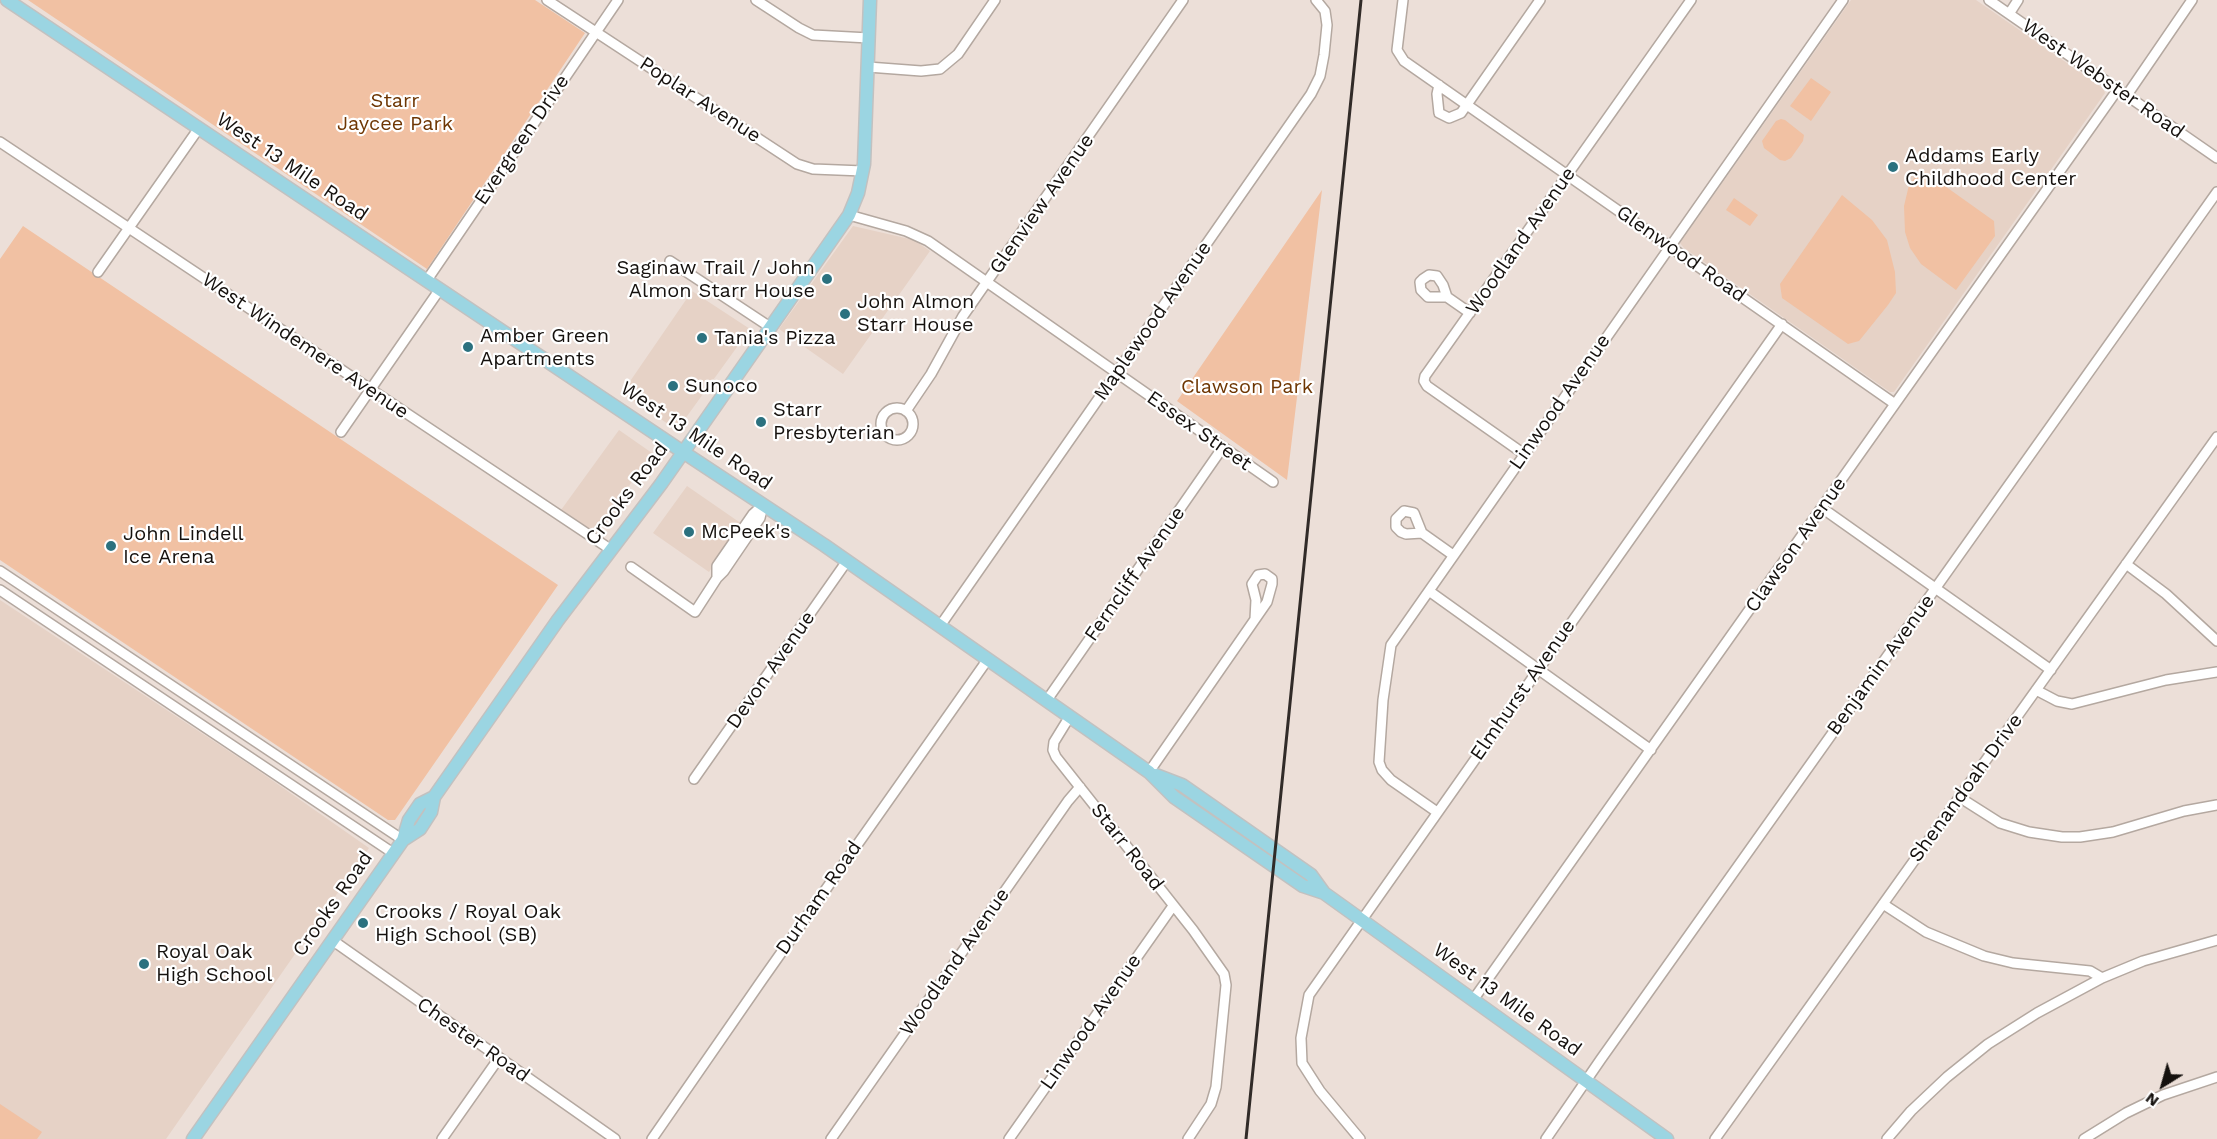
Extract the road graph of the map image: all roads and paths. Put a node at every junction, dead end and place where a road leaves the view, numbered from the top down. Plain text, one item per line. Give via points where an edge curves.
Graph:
1 (7, 0) edge
2 (547, 0) edge
3 (618, 0) edge
4 (756, 0) edge
5 (870, 0) edge
6 (995, 0) edge
7 (1183, 0) edge
8 (1403, 0) edge
9 (1540, 0) edge
10 (1691, 0) edge
11 (1844, 0) edge
12 (1989, 0) edge
13 (2018, 0) edge
14 (2192, 0) edge
15 (1318, 2) edge
16 (2009, 14) junction
17 (596, 32) junction
18 (869, 38) junction
19 (868, 67) junction
20 (1439, 85) junction
21 (2122, 92) junction
22 (1466, 105) junction
23 (199, 128) junction
24 (0, 142) edge
25 (2217, 158) edge
26 (863, 171) junction
27 (1567, 174) junction
28 (2217, 192) edge
29 (849, 215) junction
30 (128, 228) junction
31 (1670, 246) junction
32 (670, 261) dead end
33 (98, 272) dead end
34 (427, 280) junction
35 (987, 283) junction
36 (440, 289) junction
37 (1447, 297) dead end
38 (1470, 313) junction
39 (1782, 324) junction
40 (770, 327) junction
41 (1117, 374) junction
42 (370, 389) junction
43 (1895, 404) junction
44 (906, 411) dead end
45 (341, 432) dead end
46 (2217, 437) edge
47 (1222, 447) junction
48 (683, 452) junction
49 (1524, 454) junction
50 (1273, 482) dead end
51 (763, 505) junction
52 (1822, 508) junction
53 (1422, 533) dead end
54 (610, 549) junction
55 (1454, 555) junction
56 (847, 561) junction
57 (2126, 564) junction
58 (631, 567) dead end
59 (0, 571) edge
60 (1936, 589) junction
61 (0, 590) edge
62 (1429, 591) junction
63 (41, 599) junction
64 (32, 612) junction
65 (1255, 619) dead end
66 (940, 626) junction
67 (86, 629) junction
68 (2217, 641) edge
69 (77, 642) junction
70 (988, 659) junction
71 (1538, 668) junction
72 (2051, 670) junction
73 (2217, 672) edge
74 (2036, 690) junction
75 (1047, 700) junction
76 (208, 711) junction
77 (1070, 716) junction
78 (200, 724) junction
79 (1651, 750) junction
80 (292, 766) junction
81 (1149, 772) junction
82 (277, 775) junction
83 (694, 779) dead end
84 (1080, 787) junction
85 (1959, 797) junction
86 (2217, 805) edge
87 (361, 812) junction
88 (1437, 812) junction
89 (353, 826) junction
90 (403, 840) junction
91 (393, 853) junction
92 (1882, 904) junction
93 (1173, 906) junction
94 (1361, 920) junction
95 (333, 939) junction
96 (2217, 940) edge
97 (2102, 978) junction
98 (1473, 1000) junction
99 (499, 1058) junction
100 (2217, 1077) edge
101 (1586, 1081) junction
102 (193, 1139) edge
103 (442, 1139) edge
104 (615, 1139) edge
105 (652, 1139) edge
106 (831, 1139) edge
107 (1009, 1139) edge
108 (1188, 1139) edge
109 (1360, 1139) edge
110 (1546, 1139) edge
111 (1667, 1139) edge
112 (1715, 1139) edge
113 (1887, 1139) edge
114 (2084, 1139) edge

1 - 23 main road, West 13 Mile Road
2 - 17 street, Poplar Avenue
3 - 17 street, Evergreen Drive
4 - 18 street via 813,35
5 - 18 main road, Crooks Road
6 - 19 street via 958,54 940,69
7 - 35 street, Glenview Avenue
8 - 20 street, Glenwood Road via 1398,50 1404,61
9 - 22 street
10 - 27 street, Woodland Avenue
11 - 31 street, Linwood Avenue
12 - 16 street, West Webster Road
13 - 16 street
14 - 21 street, Clawson Avenue
15 - 41 street, Maplewood Avenue via 1327,18 1320,76 1311,94
16 - 21 street, West Webster Road
17 - 26 street, Poplar Avenue via 797,164 813,169
17 - 34 street, Evergreen Drive
18 - 19 main road, Crooks Road
19 - 26 main road, Crooks Road
20 - 22 street, Glenwood Road
20 - 22 street via 1437,101 1442,115 1449,118 1461,113
21 - 25 street, West Webster Road
21 - 43 street, Clawson Avenue
22 - 27 street, Glenwood Road
23 - 30 street
23 - 34 main road, West 13 Mile Road
24 - 30 street, West Windemere Avenue
26 - 29 main road, Crooks Road
27 - 31 street, Glenwood Road
27 - 38 street, Woodland Avenue
28 - 60 street, Benjamin Avenue
29 - 35 street, Essex Street via 922,238
29 - 40 main road, Crooks Road
30 - 33 street
30 - 42 street, West Windemere Avenue
31 - 39 street, Glenwood Road
31 - 49 street, Linwood Avenue
32 - 40 street
34 - 36 main road, West 13 Mile Road
35 - 41 street, Essex Street
35 - 44 street, Glenview Avenue
36 - 42 street
36 - 48 main road, West 13 Mile Road
37 - 38 street
38 - 49 street, Woodland Avenue via 1424,381
39 - 43 street, Glenwood Road
39 - 71 street, Elmhurst Avenue
40 - 48 main road, Crooks Road
41 - 47 street, Essex Street
41 - 66 street, Maplewood Avenue
42 - 45 street
42 - 54 street, West Windemere Avenue
43 - 52 street, Clawson Avenue
46 - 57 street, Shenandoah Drive
47 - 50 street, Essex Street
47 - 75 street, Ferncliff Avenue
48 - 51 main road, West 13 Mile Road
48 - 54 main road, Crooks Road
49 - 55 street, Linwood Avenue
51 - 56 main road, West 13 Mile Road
51 - 58 street via 717,566 717,578 695,612
52 - 60 street
52 - 79 street, Clawson Avenue
53 - 55 street
54 - 90 main road, Crooks Road via 434,796 420,804 409,820
55 - 62 street, Linwood Avenue
56 - 66 main road, West 13 Mile Road
56 - 83 street, Devon Avenue
57 - 68 street
57 - 72 street, Shenandoah Drive
59 - 63 street
60 - 72 street
60 - 101 street, Benjamin Avenue
61 - 64 street
62 - 71 street
62 - 88 street, Linwood Avenue via 1389,650 1378,755 1391,780
63 - 64 street
63 - 67 street
64 - 69 street
65 - 81 street
66 - 70 main road, West 13 Mile Road
67 - 69 street
67 - 76 street
69 - 78 street
70 - 75 main road, West 13 Mile Road
70 - 105 street, Durham Road
71 - 79 street
71 - 88 street, Elmhurst Avenue
72 - 74 street, Shenandoah Drive
73 - 74 street via 2166,680 2072,704
74 - 85 street, Shenandoah Drive
75 - 77 main road, West 13 Mile Road
76 - 78 street
76 - 80 street
77 - 81 main road, West 13 Mile Road
77 - 84 street, Starr Road via 1053,750
78 - 82 street
79 - 98 street, Clawson Avenue
80 - 82 street
80 - 87 street
81 - 94 main road, West 13 Mile Road via 1182,785 1311,875 1324,893
82 - 89 street
84 - 93 street, Starr Road
84 - 106 street, Woodland Avenue
85 - 86 street via 2007,825 2062,837 2113,832
85 - 92 street, Shenandoah Drive
87 - 89 street
87 - 90 street
88 - 94 street, Elmhurst Avenue
89 - 91 street
90 - 91 main road, Crooks Road
91 - 95 main road, Crooks Road
92 - 97 street via 1926,932 1984,956 2044,968 2090,971
92 - 112 street, Shenandoah Drive
93 - 107 street, Linwood Avenue
93 - 108 street, Starr Road via 1217,961 1226,985 1216,1087 1211,1104
94 - 98 main road, West 13 Mile Road
94 - 109 street, Elmhurst Avenue via 1309,995 1300,1047 1304,1069
95 - 99 street, Chester Road
95 - 102 main road, Crooks Road
96 - 97 street
97 - 113 street via 1988,1044 1926,1097
98 - 101 main road, West 13 Mile Road
99 - 103 street
99 - 104 street, Chester Road
100 - 114 street via 2163,1095
101 - 110 street, Benjamin Avenue
101 - 111 main road, West 13 Mile Road

